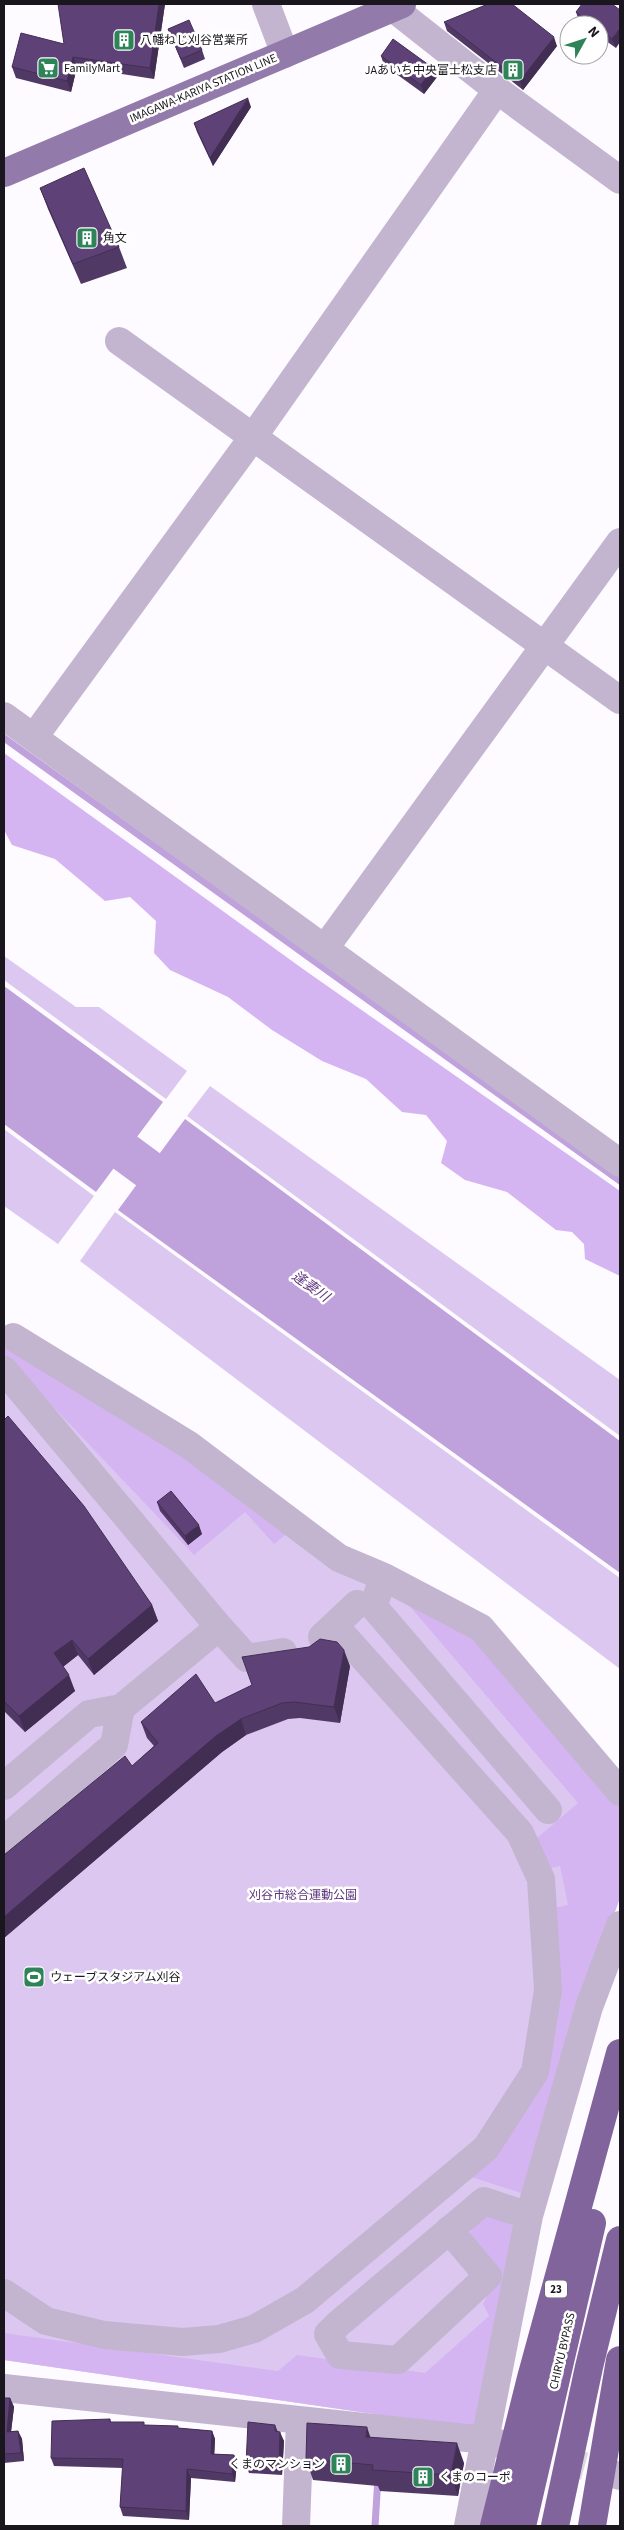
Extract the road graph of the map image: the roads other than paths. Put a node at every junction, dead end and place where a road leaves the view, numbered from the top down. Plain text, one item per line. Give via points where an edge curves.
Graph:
1 (266, 4) edge
2 (397, 6) edge
3 (285, 54) junction
4 (497, 90) junction
5 (4, 173) edge
6 (620, 180) edge
7 (119, 341) dead end
8 (252, 437) junction
9 (620, 542) edge
10 (544, 647) junction
11 (620, 700) edge
12 (4, 716) edge
13 (34, 737) junction
14 (325, 948) junction
15 (618, 1156) edge
16 (13, 1337) dead end
17 (4, 1370) edge
18 (384, 1577) junction
19 (358, 1604) dead end
20 (219, 1626) junction
21 (334, 1626) junction
22 (121, 1708) junction
23 (4, 1786) edge
24 (620, 1792) edge
25 (548, 1810) dead end
26 (4, 1840) edge
27 (620, 1925) edge
28 (620, 2052) edge
29 (620, 2119) edge
30 (529, 2216) junction
31 (449, 2230) junction
32 (620, 2240) edge
33 (4, 2293) edge
34 (620, 2360) edge
35 (4, 2388) edge
36 (300, 2421) junction
37 (497, 2443) junction
38 (296, 2526) edge
39 (468, 2526) edge
40 (494, 2526) edge
41 (522, 2526) edge
42 (555, 2526) edge
43 (592, 2526) edge

1 - 3 street
2 - 3 main road, IMAGAWA-KARIYA STATION LINE
2 - 4 street
3 - 5 main road, IMAGAWA-KARIYA STATION LINE
4 - 6 street
4 - 8 street
7 - 8 street
8 - 10 street
8 - 13 street
9 - 10 street
10 - 11 street
10 - 14 street
12 - 13 street
13 - 14 street
14 - 15 street
16 - 18 street via 188,1445 339,1558
17 - 20 street
18 - 24 street via 481,1628
18 - 25 street via 373,1606
19 - 21 street
20 - 21 street via 247,1658 312,1647
20 - 22 street
21 - 33 street via 520,1833 541,1879 548,1990 535,2072 486,2148 305,2300 254,2329 219,2339 182,2342 104,2335 46,2321
22 - 23 street via 89,1714
22 - 26 street via 114,1744
27 - 30 street via 589,2007
28 - 40 highway, 23
29 - 41 highway, CHIRYU BYPASS / 23 via 597,2201
30 - 31 street via 484,2201
30 - 37 street
31 - 31 street via 488,2276 398,2360 340,2355 328,2334
32 - 42 highway
34 - 43 highway
35 - 36 street
36 - 37 street
36 - 38 street
37 - 39 street

